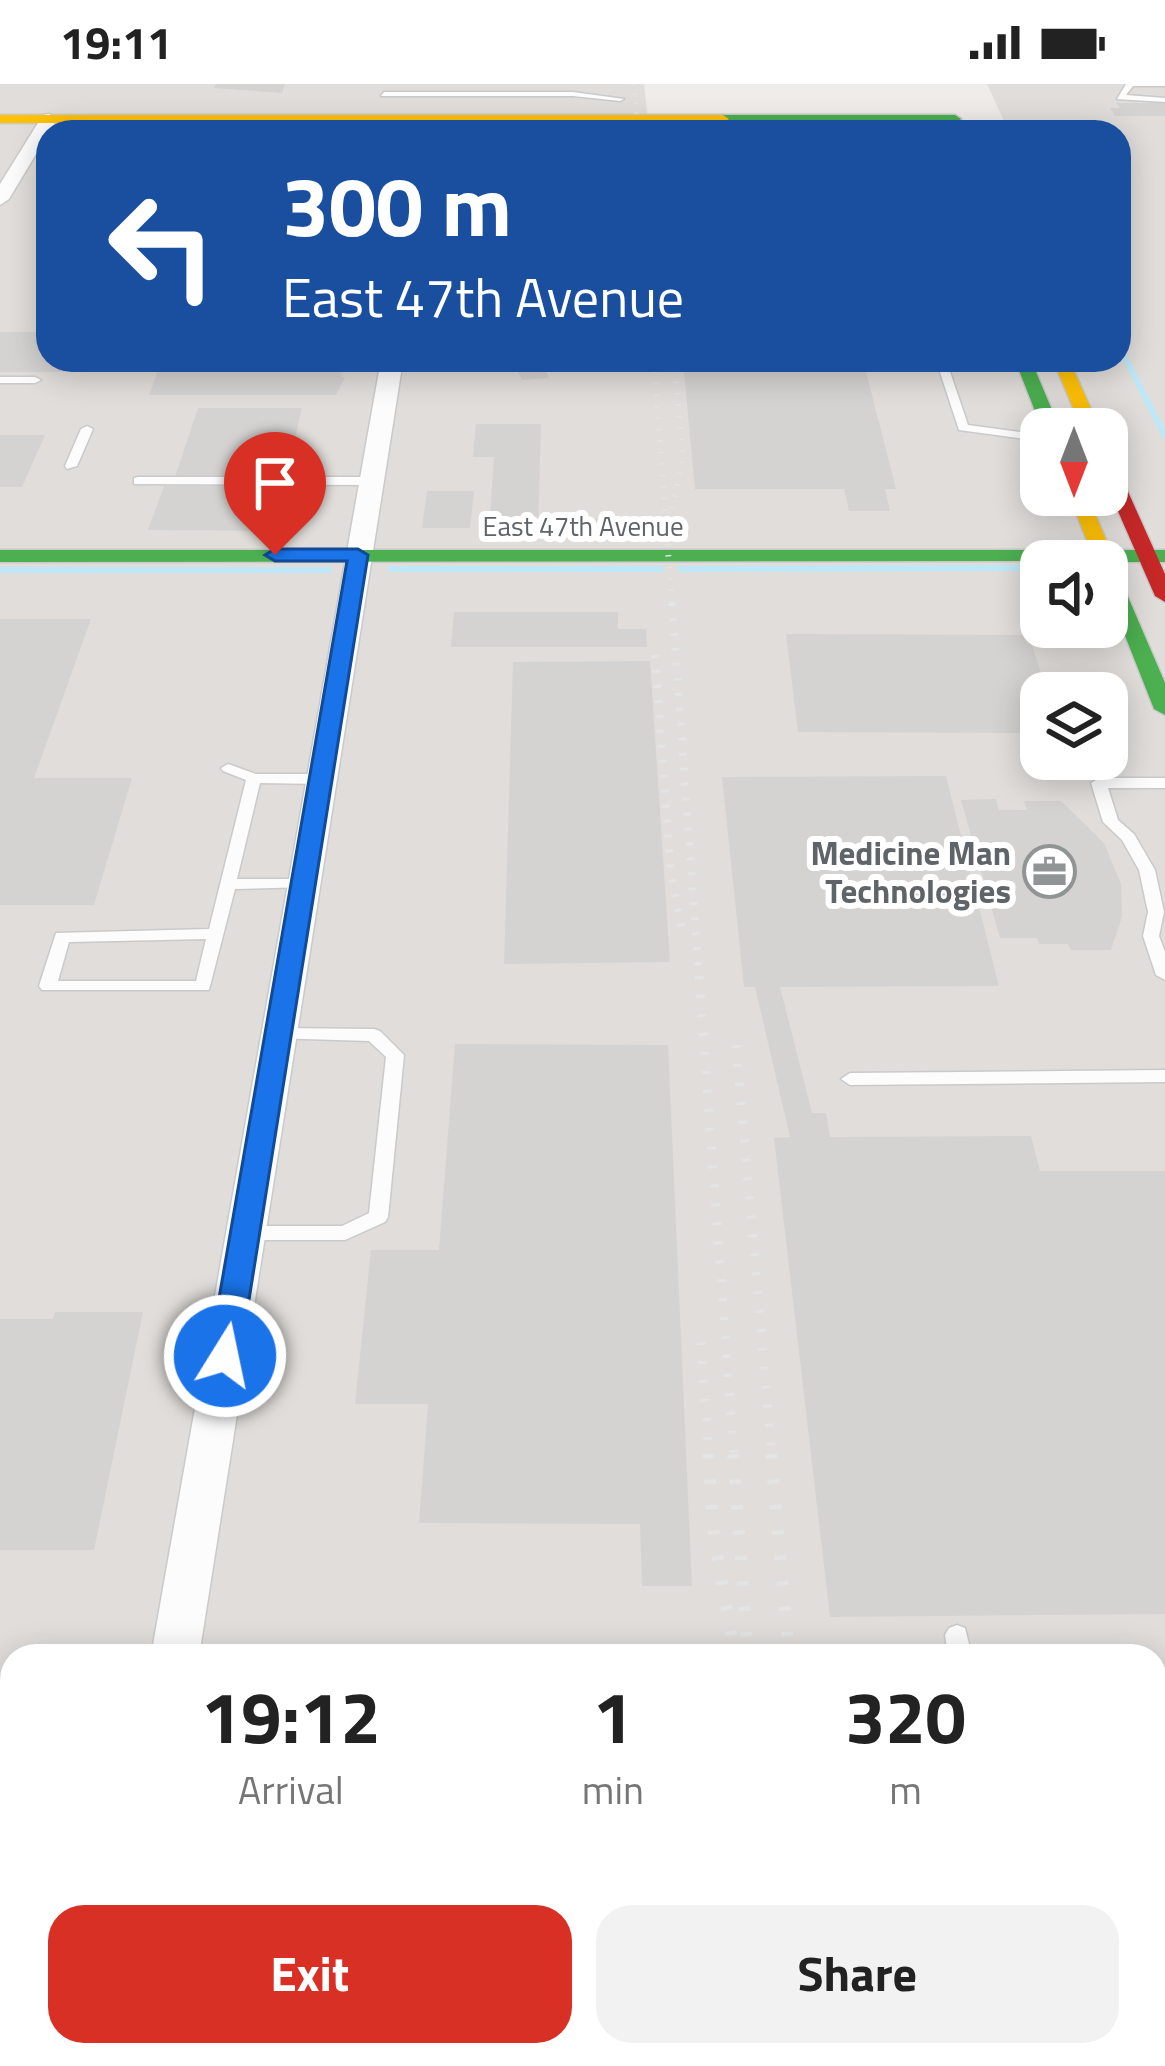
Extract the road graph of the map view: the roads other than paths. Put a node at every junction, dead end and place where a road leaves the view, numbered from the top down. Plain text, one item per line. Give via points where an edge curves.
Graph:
1 (1130, 84) edge
2 (1165, 84) edge
3 (928, 86) edge
4 (384, 94) dead end
5 (620, 99) dead end
6 (1165, 100) edge
7 (589, 109) junction
8 (0, 119) edge
9 (482, 120) edge
10 (821, 120) edge
11 (927, 120) edge
12 (954, 120) edge
13 (36, 126) edge
14 (36, 129) edge
15 (0, 133) edge
16 (36, 143) edge
17 (0, 199) edge
18 (390, 372) edge
19 (945, 372) edge
20 (1028, 372) edge
21 (1065, 372) edge
22 (0, 380) edge
23 (35, 380) dead end
24 (1042, 408) edge
25 (1082, 408) edge
26 (87, 429) dead end
27 (1020, 435) edge
28 (71, 466) dead end
29 (138, 481) dead end
30 (371, 481) junction
31 (1128, 504) edge
32 (0, 556) edge
33 (1156, 556) edge
34 (1020, 571) edge
35 (1128, 577) edge
36 (354, 579) junction
37 (1164, 589) edge
38 (1128, 620) edge
39 (1165, 709) edge
40 (228, 768) dead end
41 (254, 778) junction
42 (319, 779) junction
43 (1165, 783) edge
44 (230, 884) junction
45 (304, 884) junction
46 (214, 934) junction
47 (1165, 975) edge
48 (278, 1034) junction
49 (1165, 1076) edge
50 (850, 1078) dead end
51 (245, 1233) junction
52 (177, 1644) edge

1 - 2 lane
1 - 6 lane via 1118,95
3 - 11 main road
3 - 12 main road
4 - 7 lane via 573,94
5 - 7 lane
7 - 9 main road
7 - 10 main road
8 - 13 main road
14 - 15 main road
16 - 17 street
18 - 30 street
19 - 27 lane via 963,428
20 - 24 main road
21 - 25 main road
22 - 23 lane
26 - 28 lane
29 - 30 lane
30 - 36 street
31 - 33 main road
32 - 36 main road, East 47th Avenue
33 - 37 main road
34 - 36 main road, East 47th Avenue
35 - 37 main road, East 47th Avenue
36 - 42 street
38 - 39 main road
40 - 41 lane
41 - 42 lane
41 - 44 lane
42 - 45 street
43 - 47 lane via 1099,783 1111,822 1147,870 1156,912 1151,936
44 - 45 lane
44 - 46 lane
45 - 48 street
46 - 46 lane via 62,937 48,986 203,986
48 - 51 street
48 - 51 lane via 374,1035 395,1054 378,1217 345,1233
49 - 50 lane
51 - 52 street

